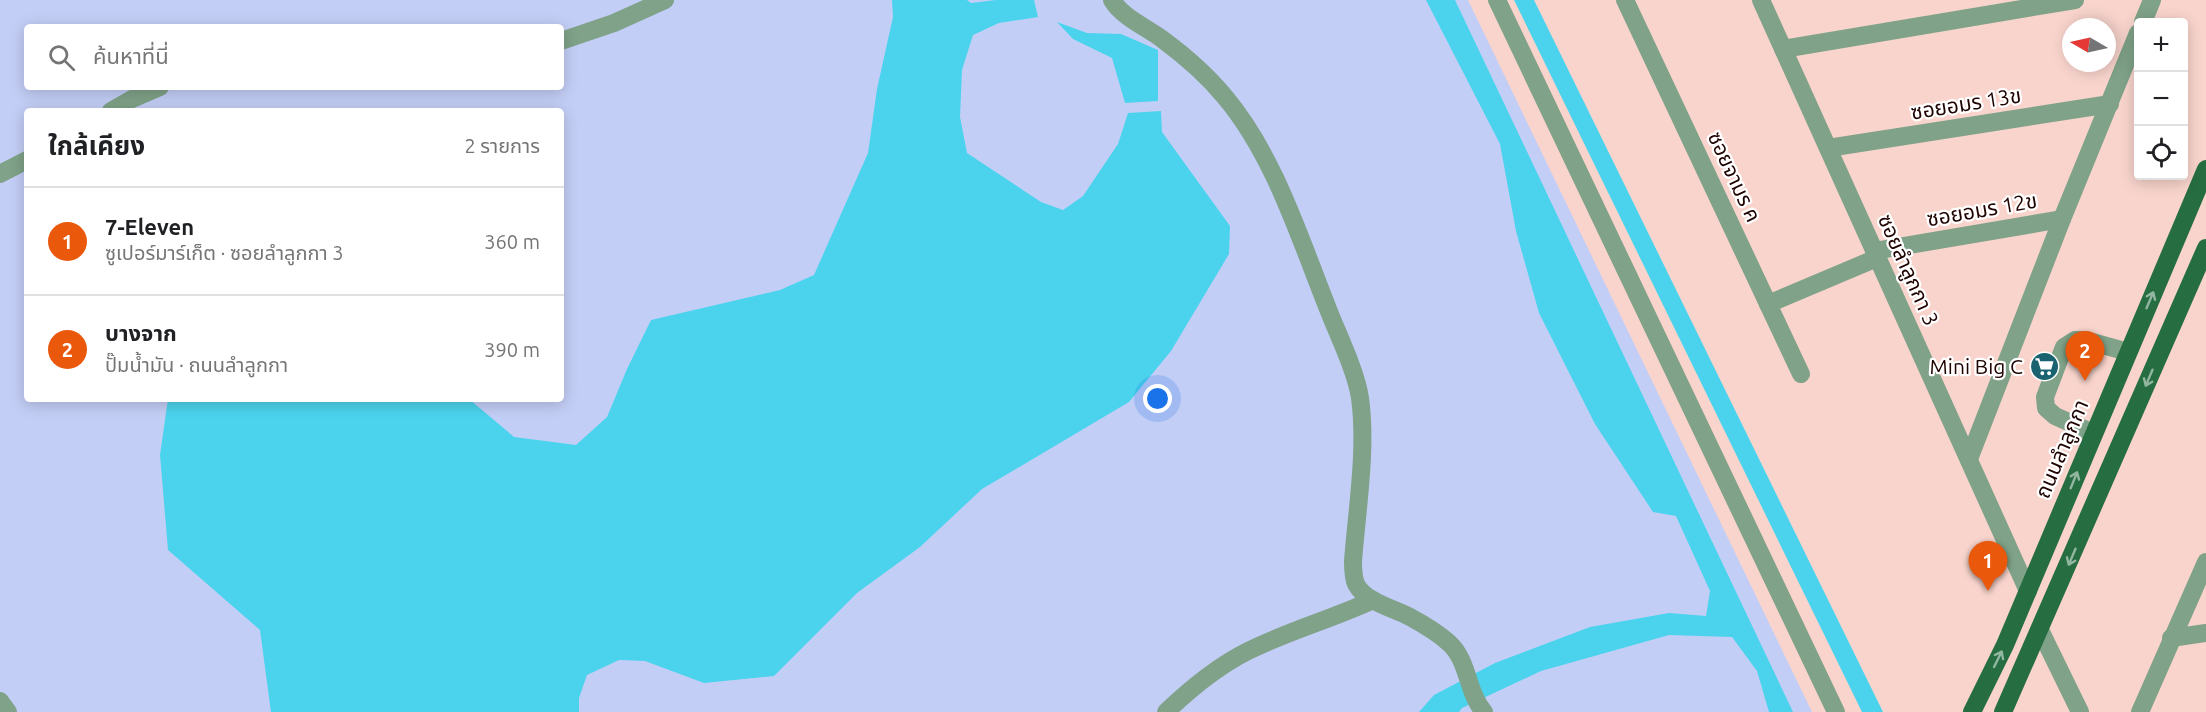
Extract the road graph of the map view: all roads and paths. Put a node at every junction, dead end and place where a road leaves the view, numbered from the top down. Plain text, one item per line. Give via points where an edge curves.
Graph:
1 (665, 0) edge
2 (1112, 0) edge
3 (1497, 0) edge
4 (1625, 0) edge
5 (1761, 0) edge
6 (2075, 0) edge
7 (2152, 0) edge
8 (2145, 18) edge
9 (564, 40) edge
10 (2134, 45) edge
11 (1783, 49) junction
12 (153, 90) edge
13 (2110, 104) junction
14 (116, 108) edge
15 (1828, 148) junction
16 (24, 162) edge
17 (2206, 169) edge
18 (0, 174) edge
19 (2062, 219) junction
20 (2206, 248) edge
21 (1876, 254) junction
22 (1768, 303) junction
23 (2128, 352) junction
24 (1801, 374) dead end
25 (2093, 433) junction
26 (1968, 459) junction
27 (2206, 562) edge
28 (2028, 591) junction
29 (1373, 600) junction
30 (2040, 630) junction
31 (2206, 633) edge
32 (2171, 638) junction
33 (0, 701) edge
34 (8, 712) edge
35 (1166, 712) edge
36 (1484, 712) edge
37 (1836, 712) edge
38 (1972, 712) edge
39 (2003, 712) edge
40 (2079, 712) edge
41 (2140, 712) edge

1 - 9 street
2 - 29 street via 1220,91 1242,117 1275,180 1360,395 1363,428 1354,581
3 - 37 street
4 - 22 street, ซอยจามร ค
5 - 11 street, ซอยลำลูกกา 3
6 - 11 street
7 - 8 street
10 - 13 street
11 - 15 street, ซอยลำลูกกา 3
12 - 14 street
13 - 15 street, ซอยอมร 13ข
13 - 19 street
15 - 21 street, ซอยลำลูกกา 3
16 - 18 street
23 -> 17 main road, ถนนลำลูกกา
19 - 21 street, ซอยอมร 12ข
19 - 26 street
20 -> 30 main road
21 - 22 street, ซอยอมร 12ข
21 - 26 street, ซอยลำลูกกา 3
22 - 24 street, ซอยจามร ค
23 - 25 main road, ถนนลำลูกกา
23 - 25 street via 2085,340 2075,340 2064,347 2045,397 2046,408
28 -> 25 main road, ถนนลำลูกกา
26 - 28 street, ซอยลำลูกกา 3
27 - 32 street
38 -> 28 main road, ถนนลำลูกกา
29 - 35 street via 1248,651 1217,669
29 - 36 street via 1412,618 1450,644
30 - 39 main road
30 - 40 street
31 - 32 street
32 - 41 street
33 - 34 street

